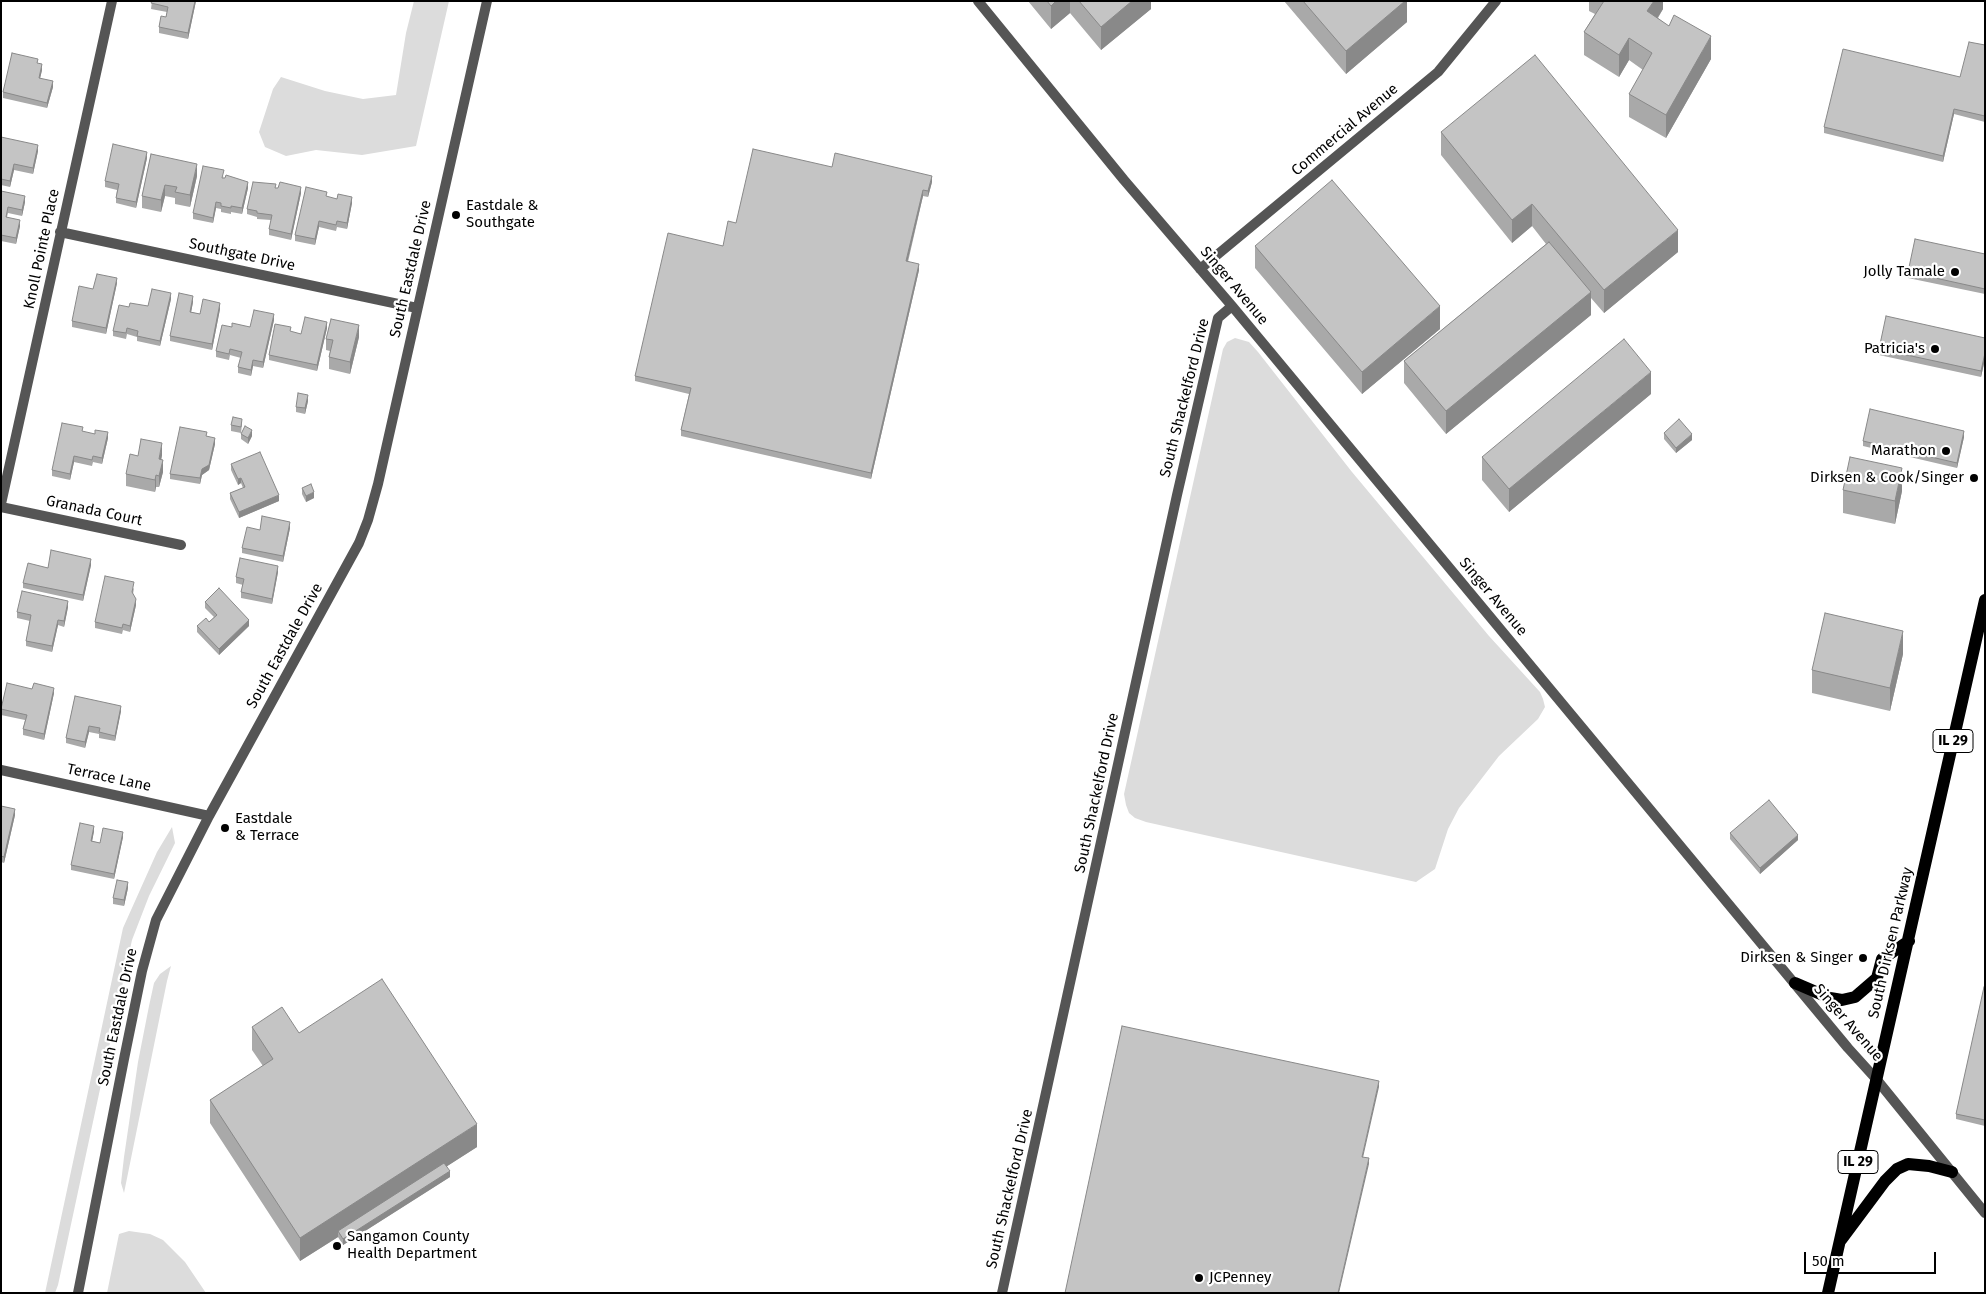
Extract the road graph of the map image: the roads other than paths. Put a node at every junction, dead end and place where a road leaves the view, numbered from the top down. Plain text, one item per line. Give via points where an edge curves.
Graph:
1 (112, 1) edge
2 (487, 1) edge
3 (978, 1) edge
4 (1496, 1) edge
5 (60, 232) junction
6 (1200, 269) junction
7 (1232, 306) junction
8 (418, 308) junction
9 (1, 506) edge
10 (181, 545) dead end
11 (1985, 600) edge
12 (1, 770) edge
13 (210, 816) junction
14 (1909, 941) junction
15 (1795, 984) junction
16 (1877, 1080) junction
17 (1952, 1172) junction
18 (1985, 1213) edge
19 (1838, 1244) junction
20 (78, 1293) edge
21 (1002, 1293) edge
22 (1828, 1293) edge

1 - 5 street, Knoll Pointe Place
2 - 8 street, South Eastdale Drive
3 - 6 street, Singer Avenue
4 - 6 street, Commercial Avenue via 1438,72
5 - 8 street, Southgate Drive
5 - 9 street, Knoll Pointe Place
6 - 7 street, Singer Avenue
7 - 15 street, Singer Avenue
7 - 21 street, South Shackelford Drive via 1218,318 1192,427
8 - 13 street, South Eastdale Drive via 378,484 359,543
9 - 10 street, Granada Court
11 - 14 main road, South Dirksen Parkway / IL 29
12 - 13 street, Terrace Lane
13 - 20 street, South Eastdale Drive via 156,920 149,942
14 - 15 main road via 1882,959 1877,978 1855,997 1830,998
14 - 16 main road, South Dirksen Parkway / IL 29
15 - 16 street, Singer Avenue
16 - 17 street, Singer Avenue
16 - 19 main road, South Dirksen Parkway / IL 29
17 - 18 street, Singer Avenue
17 - 19 main road via 1908,1164 1897,1169
19 - 22 main road, South Dirksen Parkway / IL 29

